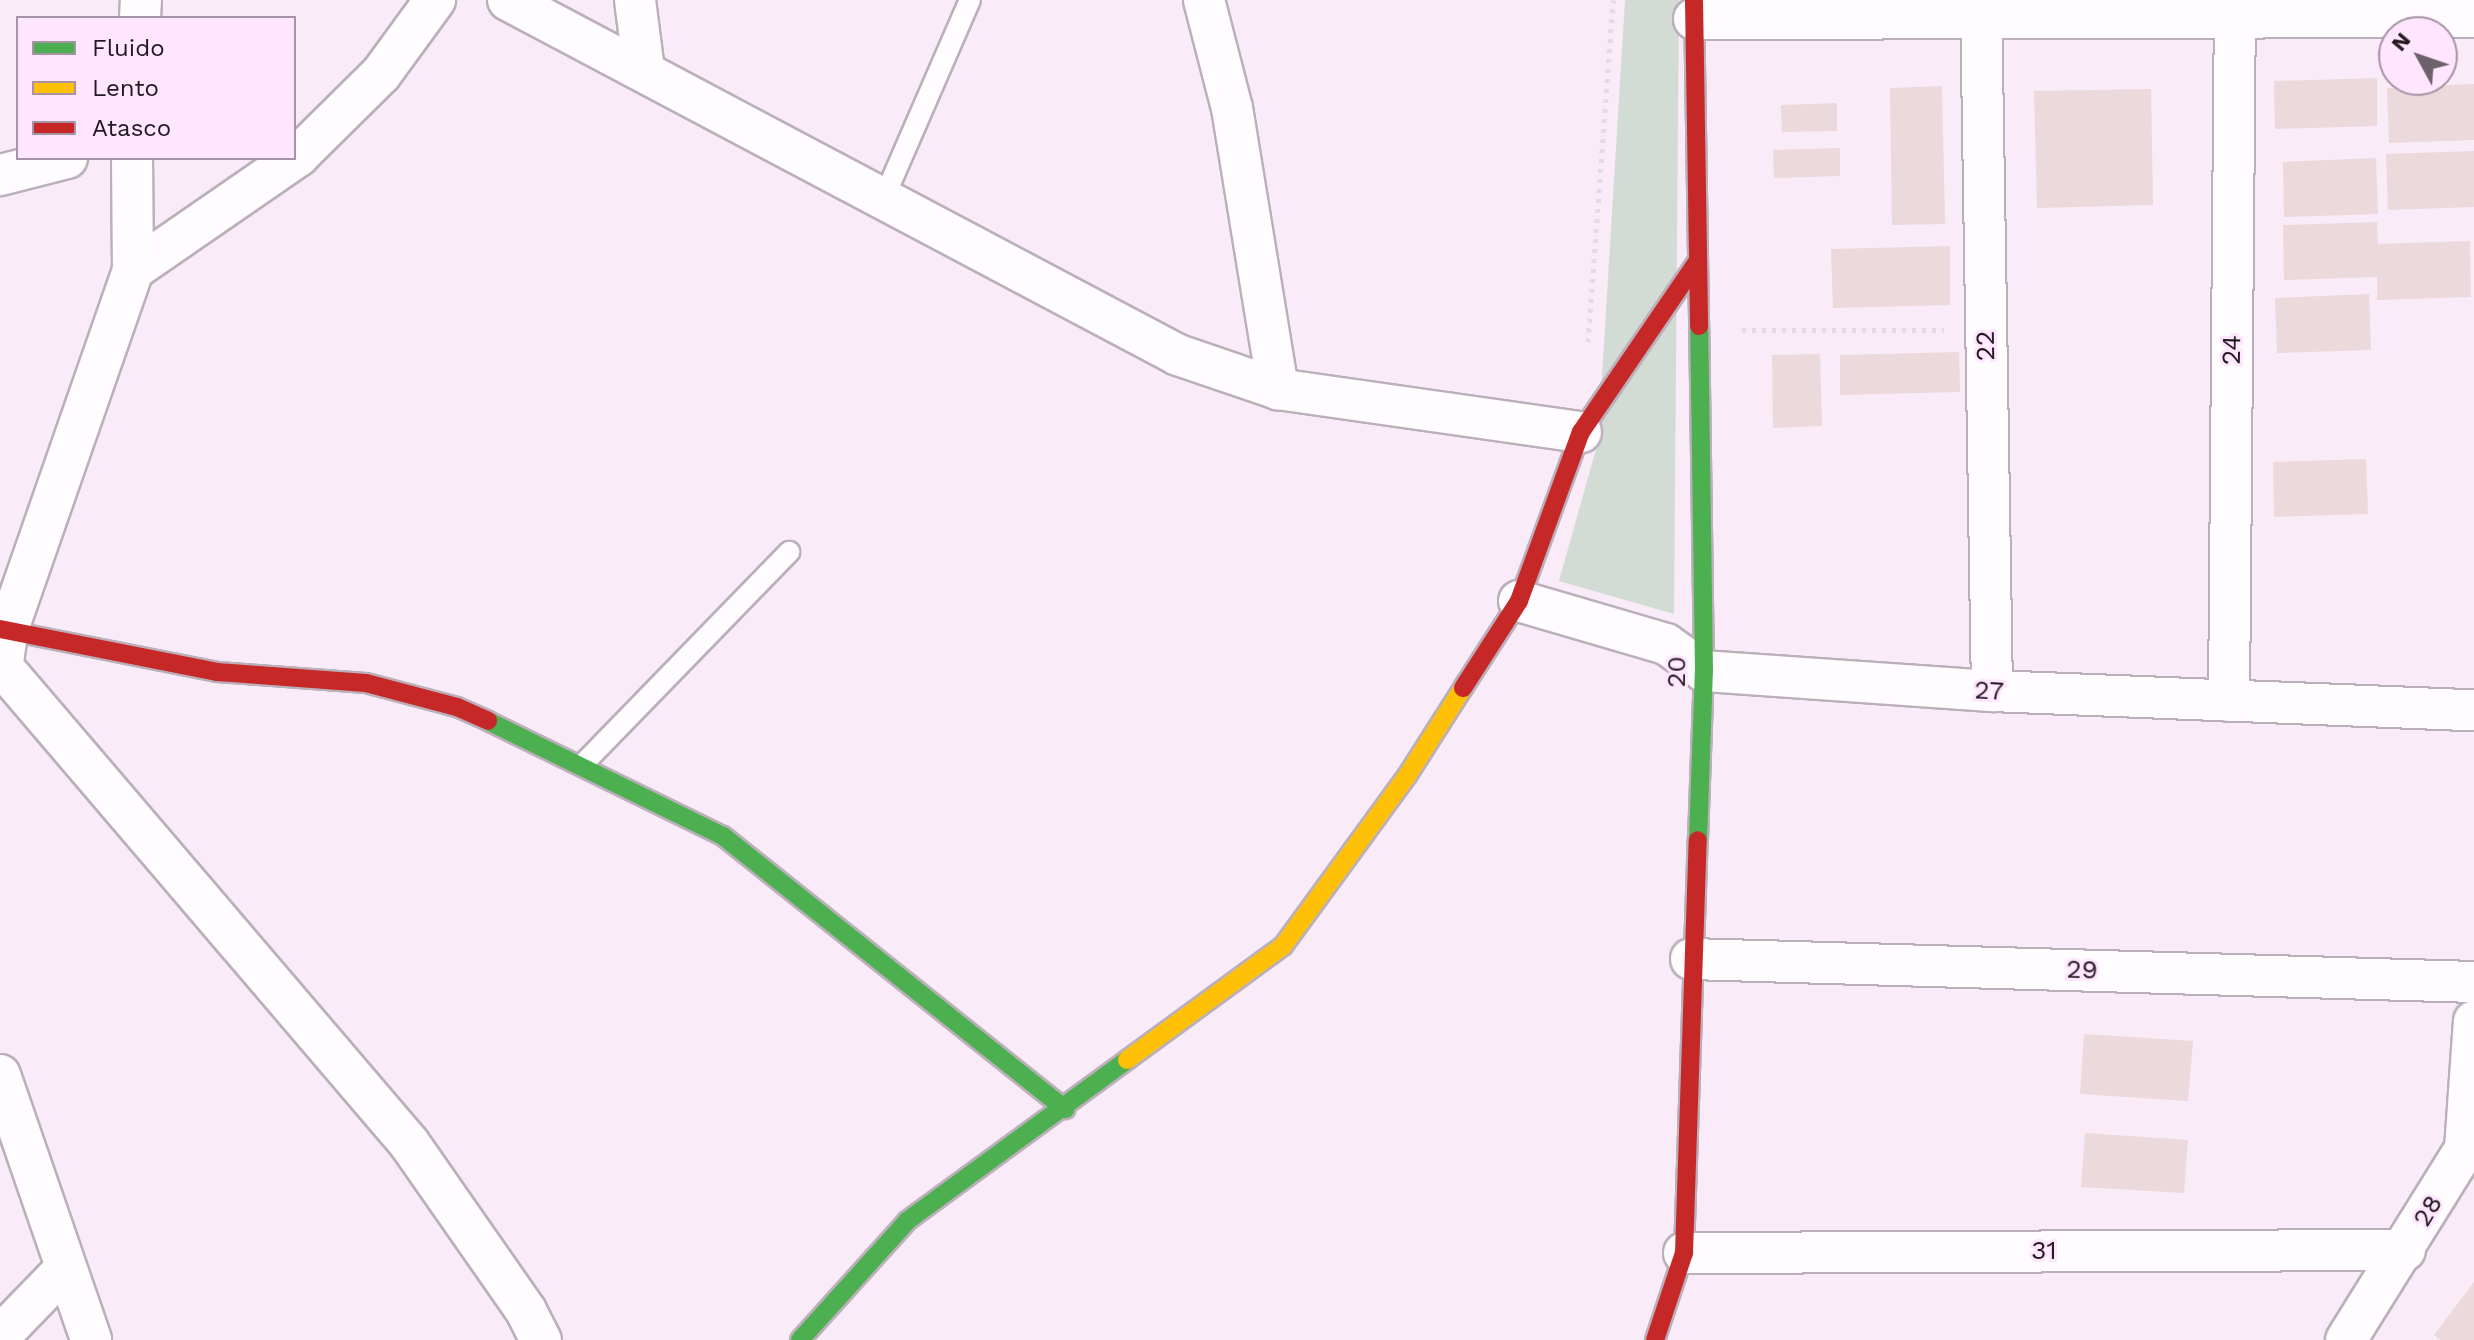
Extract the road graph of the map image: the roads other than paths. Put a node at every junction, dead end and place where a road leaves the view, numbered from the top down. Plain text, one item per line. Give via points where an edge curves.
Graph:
1 (435, 0) edge
2 (508, 0) edge
3 (635, 0) edge
4 (970, 0) edge
5 (1204, 0) edge
6 (1981, 9) edge
7 (2235, 9) edge
8 (1694, 10) edge
9 (2474, 17) edge
10 (644, 70) junction
11 (296, 157) edge
12 (59, 160) edge
13 (132, 160) edge
14 (292, 160) edge
15 (0, 175) edge
16 (883, 200) junction
17 (1697, 262) junction
18 (133, 270) junction
19 (1278, 389) junction
20 (1581, 432) junction
21 (789, 552) dead end
22 (1519, 601) junction
23 (2, 654) edge
24 (1704, 671) junction
25 (1992, 691) junction
26 (2229, 701) junction
27 (2474, 710) edge
28 (583, 764) junction
29 (1691, 959) junction
30 (2474, 982) edge
31 (2474, 1021) edge
32 (0, 1075) edge
33 (1065, 1109) junction
34 (2470, 1112) edge
35 (2405, 1250) junction
36 (1684, 1253) junction
37 (64, 1270) junction
38 (2361, 1335) edge
39 (0, 1336) edge
40 (91, 1340) edge
41 (541, 1340) edge
42 (800, 1340) edge
43 (1655, 1340) edge

1 - 11 street via 381,74
2 - 10 street
3 - 10 street
4 - 16 lane
5 - 19 street via 1232,108
6 - 7 street
6 - 8 street
6 - 25 street, 22
7 - 9 street
7 - 26 street, 24
8 - 17 street, 20
10 - 16 street
12 - 15 street
13 - 18 street
14 - 18 street
16 - 19 street via 1178,355
17 - 20 street
17 - 24 street, 20
18 - 23 street
19 - 20 street
20 - 22 street
21 - 28 lane
22 - 24 street via 1666,644
22 - 33 street via 1407,776 1283,946
23 - 28 street via 366,683 457,707
23 - 41 street via 409,1143
24 - 25 street, 27
24 - 29 street, 20
25 - 26 street, 27
26 - 27 street, 27
28 - 33 street via 723,836
29 - 30 street, 29
29 - 36 street, 20
31 - 34 street, 28
32 - 37 street
33 - 42 street via 907,1221
34 - 35 street, 28 via 2465,1149
35 - 36 street, 31
35 - 38 street, 28
36 - 43 street, 20
37 - 39 street
37 - 40 street

